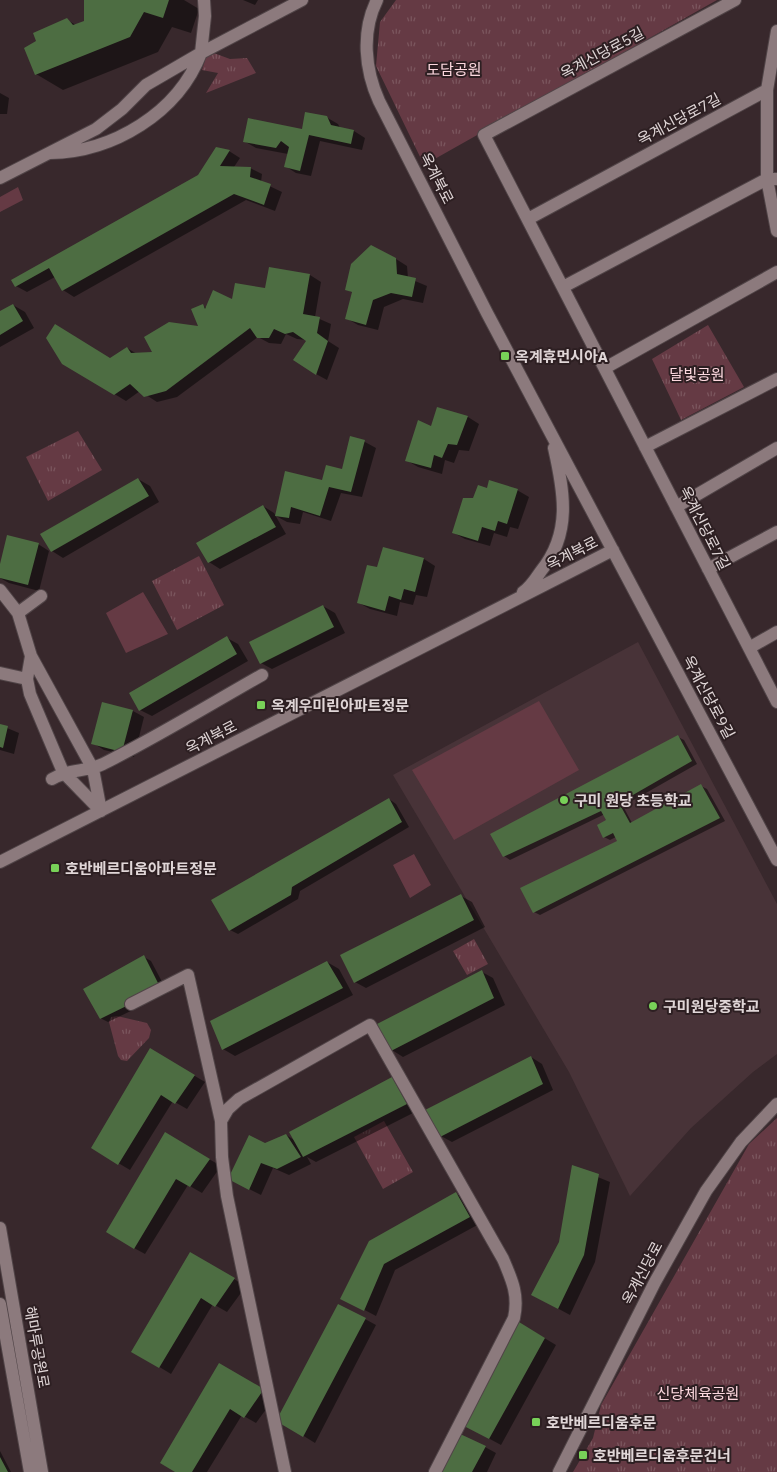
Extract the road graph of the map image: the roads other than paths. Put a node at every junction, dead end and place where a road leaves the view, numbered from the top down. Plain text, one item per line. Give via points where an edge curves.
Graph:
1 (204, 0) edge
2 (302, 0) edge
3 (377, 0) edge
4 (736, 0) edge
5 (777, 31) edge
6 (202, 53) junction
7 (767, 90) junction
8 (484, 135) joint
9 (48, 153) junction
10 (0, 178) edge
11 (772, 179) edge
12 (528, 219) junction
13 (777, 231) edge
14 (777, 272) edge
15 (563, 287) junction
16 (605, 368) junction
17 (777, 379) edge
18 (549, 430) junction
19 (645, 447) junction
20 (777, 448) edge
21 (676, 507) junction
22 (777, 532) edge
23 (613, 550) junction
24 (708, 569) junction
25 (0, 590) edge
26 (41, 596) dead end
27 (503, 606) junction
28 (18, 613) junction
29 (777, 632) edge
30 (750, 648) junction
31 (31, 656) junction
32 (0, 673) edge
33 (262, 675) dead end
34 (27, 679) junction
35 (777, 702) edge
36 (93, 769) junction
37 (58, 775) junction
38 (101, 811) junction
39 (777, 860) edge
40 (0, 862) edge
41 (131, 1004) dead end
42 (777, 1104) edge
43 (221, 1121) junction
44 (0, 1228) edge
45 (0, 1304) edge
46 (30, 1472) edge
47 (42, 1472) edge
48 (285, 1472) edge
49 (435, 1472) edge
50 (559, 1472) edge

1 - 6 street
2 - 6 street
3 - 18 street, 옥계북로 via 367,33 367,56 374,90
4 - 8 street, 옥계신당로5길
5 - 7 street
6 - 9 street via 146,84 122,109 96,129
6 - 9 street via 180,92 150,119 94,148 72,153
7 - 11 street
7 - 12 street, 옥계신당로7길
8 - 12 street, 옥계신당로7길
9 - 10 street
11 - 13 street
11 - 15 street
12 - 15 street, 옥계신당로7길
14 - 16 street
15 - 16 street, 옥계신당로7길
16 - 19 street, 옥계신당로7길
17 - 19 street
18 - 23 street, 옥계북로
18 - 27 street via 565,504 560,537 546,565 527,589
19 - 21 street, 옥계신당로7길
20 - 21 street
21 - 24 street, 옥계신당로7길
22 - 24 street
23 - 27 street, 옥계북로
23 - 39 street, 옥계신당로9길
24 - 30 street, 옥계신당로7길
25 - 28 street
26 - 28 street
27 - 38 street, 옥계북로
28 - 31 street
29 - 30 street
30 - 35 street, 옥계신당로7길
31 - 34 street
31 - 36 street
32 - 34 street
33 - 36 street
34 - 37 street
36 - 37 street
36 - 38 street
37 - 38 street
38 - 40 street, 옥계북로
41 - 43 street via 188,975
42 - 50 street, 옥계신당로 via 741,1142 706,1191 655,1282
43 - 48 street via 227,1196
43 - 49 street via 239,1100 370,1025 503,1259 516,1292 514,1318
44 - 47 street, 해마루공원로
45 - 46 street, 해마루공원로

